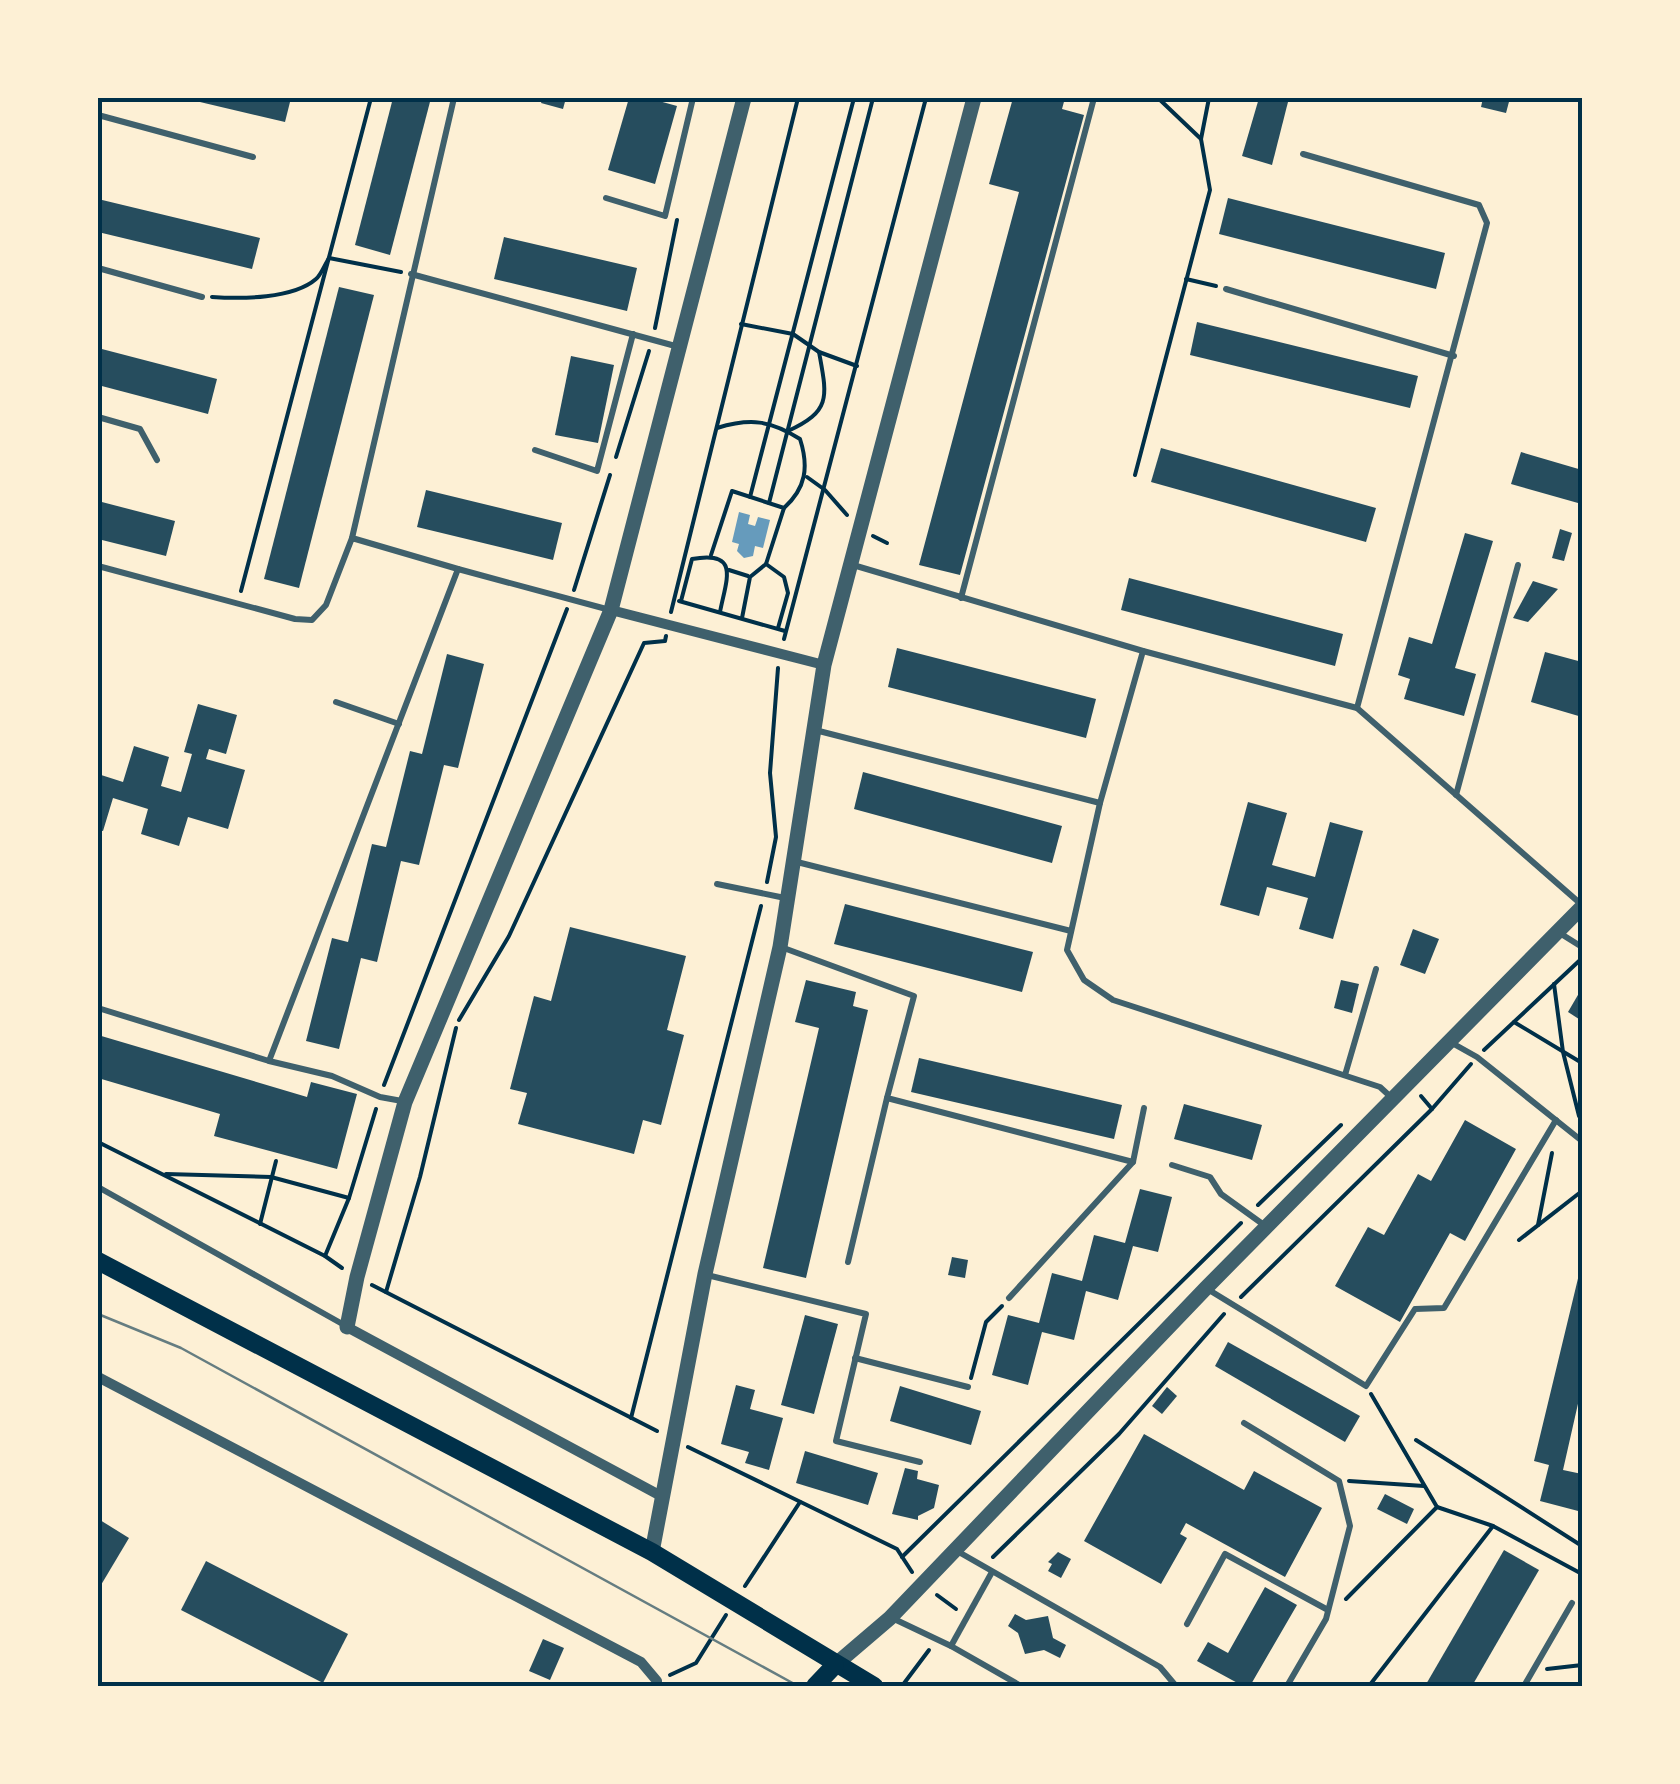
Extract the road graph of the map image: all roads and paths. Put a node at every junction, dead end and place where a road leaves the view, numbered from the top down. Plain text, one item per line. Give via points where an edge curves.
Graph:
1 (371, 98) edge
2 (454, 98) edge
3 (693, 98) edge
4 (744, 98) edge
5 (798, 98) edge
6 (854, 98) edge
7 (874, 98) edge
8 (926, 98) edge
9 (974, 98) edge
10 (1094, 98) edge
11 (1158, 98) edge
12 (1209, 98) edge
13 (98, 115) edge
14 (1201, 139) junction
15 (1303, 154) dead end
16 (252, 157) dead end
17 (606, 198) dead end
18 (329, 258) junction
19 (98, 268) edge
20 (411, 274) junction
21 (1186, 278) junction
22 (1226, 289) joint
23 (202, 296) joint
24 (741, 324) junction
25 (633, 334) junction
26 (793, 334) junction
27 (810, 344) junction
28 (680, 346) junction
29 (819, 352) junction
30 (1454, 356) junction
31 (856, 366) junction
32 (98, 417) edge
33 (769, 424) junction
34 (715, 429) junction
35 (788, 431) junction
36 (535, 450) dead end
37 (156, 460) dead end
38 (1135, 474) dead end
39 (805, 476) junction
40 (825, 490) junction
41 (750, 497) junction
42 (769, 503) junction
43 (784, 508) junction
44 (859, 529) junction
45 (352, 538) junction
46 (887, 543) dead end
47 (711, 555) junction
48 (766, 564) junction
49 (850, 564) junction
50 (98, 566) edge
51 (1518, 566) dead end
52 (458, 570) junction
53 (728, 570) junction
54 (750, 577) junction
55 (960, 598) junction
56 (673, 599) junction
57 (681, 601) junction
58 (238, 604) junction
59 (611, 610) junction
60 (720, 612) junction
61 (742, 618) junction
62 (669, 624) junction
63 (778, 628) junction
64 (786, 630) junction
65 (1143, 650) junction
66 (781, 653) junction
67 (824, 665) junction
68 (336, 702) dead end
69 (1357, 708) junction
70 (398, 724) junction
71 (811, 729) junction
72 (1456, 794) junction
73 (1100, 802) junction
74 (796, 862) junction
75 (717, 884) dead end
76 (764, 894) junction
77 (789, 899) junction
78 (1582, 907) edge
79 (1070, 930) junction
80 (1558, 932) junction
81 (780, 947) junction
82 (1582, 947) edge
83 (1376, 969) dead end
84 (1554, 984) dead end
85 (98, 1008) edge
86 (1512, 1021) dead end
87 (1451, 1042) junction
88 (1563, 1052) junction
89 (269, 1061) junction
90 (1582, 1063) edge
91 (1345, 1075) junction
92 (380, 1097) junction
93 (888, 1098) junction
94 (1394, 1099) junction
95 (406, 1102) junction
96 (1144, 1108) dead end
97 (1432, 1108) dead end
98 (1582, 1116) edge
99 (1556, 1120) junction
100 (1567, 1128) junction
101 (1582, 1140) edge
102 (98, 1142) edge
103 (276, 1162) dead end
104 (1133, 1162) junction
105 (1172, 1165) dead end
106 (161, 1174) junction
107 (272, 1177) junction
108 (98, 1187) edge
109 (1582, 1191) edge
110 (349, 1198) junction
111 (260, 1224) junction
112 (1538, 1225) junction
113 (1266, 1226) junction
114 (1519, 1240) dead end
115 (325, 1256) junction
116 (98, 1262) edge
117 (848, 1262) dead end
118 (706, 1274) junction
119 (357, 1277) junction
120 (1206, 1288) junction
121 (386, 1292) junction
122 (1009, 1298) joint
123 (1232, 1306) junction
124 (347, 1327) junction
125 (856, 1358) junction
126 (98, 1377) edge
127 (1366, 1386) junction
128 (968, 1387) joint
129 (631, 1418) junction
130 (1244, 1423) dead end
131 (672, 1439) junction
132 (1416, 1440) dead end
133 (920, 1462) dead end
134 (1339, 1481) junction
135 (1424, 1486) junction
136 (661, 1496) junction
137 (1438, 1507) junction
138 (1493, 1526) junction
139 (1582, 1546) edge
140 (954, 1550) junction
141 (652, 1552) junction
142 (984, 1566) junction
143 (992, 1572) junction
144 (1582, 1574) edge
145 (921, 1585) junction
146 (965, 1595) dead end
147 (1572, 1603) dead end
148 (1327, 1614) junction
149 (890, 1618) junction
150 (1186, 1624) dead end
151 (937, 1639) junction
152 (952, 1646) junction
153 (835, 1665) junction
154 (1582, 1665) edge
155 (1534, 1671) junction
156 (656, 1684) edge
157 (815, 1686) edge
158 (874, 1686) edge
159 (902, 1686) edge
160 (1021, 1686) edge
161 (1176, 1686) edge
162 (1287, 1686) edge
163 (1369, 1686) edge
164 (1524, 1686) edge

1 - 18 path
2 - 20 lane
3 - 17 lane via 666,216
4 - 28 street
5 - 24 path
6 - 26 path
7 - 27 path
8 - 31 path
9 - 44 street
10 - 55 lane
11 - 14 path
12 - 14 path
13 - 16 lane
14 - 21 path via 1210,190
15 - 30 lane via 1470,202 1485,213 1486,236
18 - 20 path
18 - 23 path via 316,279 283,294
18 - 58 path
19 - 23 lane
20 - 25 lane
20 - 45 lane
21 - 22 path
21 - 38 path
22 - 30 lane
24 - 26 path
24 - 34 path
25 - 28 lane
25 - 36 lane via 597,470
26 - 27 path
26 - 33 path
27 - 29 path
27 - 35 path
28 - 59 street
29 - 31 path
29 - 35 path via 827,392 808,422
30 - 69 lane
31 - 40 path
32 - 37 lane via 140,429
33 - 34 path via 744,420
33 - 35 path
33 - 41 path
34 - 56 path
35 - 39 path via 800,439
35 - 42 path
39 - 40 path
39 - 43 path
40 - 44 path
40 - 64 path
41 - 42 path
41 - 47 path via 732,491
42 - 43 path
43 - 48 path
44 - 46 path
44 - 49 street
45 - 52 lane
45 - 58 lane via 326,605 312,620
47 - 53 path
47 - 57 path via 692,559
48 - 54 path
48 - 63 path via 784,577 788,594
49 - 55 lane
49 - 67 street
50 - 58 lane
51 - 72 lane
52 - 59 lane
52 - 70 lane
53 - 54 path
53 - 60 path
54 - 61 path
55 - 65 lane
56 - 57 path
56 - 62 path
57 - 60 path
59 - 62 street
59 - 95 street
60 - 61 path
61 - 63 path
62 - 66 street
62 - 121 path via 665,641 644,644 509,936 458,1023
63 - 64 path
64 - 66 path
65 - 69 lane
65 - 73 lane
66 - 67 street
66 - 76 path via 770,773 776,837
67 - 71 street
68 - 70 lane
69 - 72 lane
70 - 89 lane
71 - 73 lane
71 - 74 street
72 - 78 lane
73 - 79 lane
74 - 77 street
74 - 79 lane
75 - 76 lane
76 - 77 lane
76 - 129 path
77 - 81 street
78 - 80 street
79 - 91 lane via 1067,950 1084,980 1113,1000
80 - 82 lane
80 - 87 street
81 - 93 lane via 914,996
81 - 118 street
83 - 91 lane
84 - 88 path
85 - 89 lane
86 - 88 path
87 - 94 street
87 - 99 lane
88 - 90 path
88 - 98 path
89 - 92 lane via 332,1076
91 - 94 lane
92 - 95 lane
92 - 110 path
93 - 104 lane
93 - 117 lane
94 - 113 street
95 - 119 street
96 - 104 lane
97 - 123 path
99 - 100 lane
99 - 127 lane via 1444,1308 1415,1309
100 - 101 lane
100 - 112 path via 1553,1147
102 - 106 path
103 - 107 path
104 - 122 lane
105 - 113 lane via 1210,1178
106 - 107 path
106 - 111 path
107 - 110 path
107 - 111 path
108 - 124 lane
109 - 112 path
110 - 115 path
111 - 115 path
112 - 114 path
113 - 120 street
115 - 119 path
116 - 141 main road
118 - 125 lane via 866,1314
118 - 131 street
119 - 121 path
119 - 124 street
120 - 123 lane
120 - 140 street
121 - 129 path
122 - 128 path via 986,1322
123 - 127 lane
123 - 142 path via 1119,1434
124 - 136 street
125 - 128 lane
125 - 133 lane via 836,1440
126 - 156 street via 640,1662
127 - 135 path
129 - 131 path
130 - 134 lane
131 - 136 street
131 - 145 path via 897,1549
132 - 139 path
134 - 135 path
134 - 148 lane via 1350,1526
135 - 137 path
136 - 141 street
137 - 138 path
137 - 148 path
138 - 144 path
138 - 163 path
140 - 142 lane
140 - 145 street
141 - 153 main road
142 - 143 lane
143 - 152 lane
143 - 161 lane via 1160,1667
145 - 146 path via 956,1610
145 - 149 street
147 - 155 lane
148 - 150 lane via 1225,1554
148 - 162 lane
149 - 151 lane
149 - 153 street
151 - 152 lane
151 - 159 path
152 - 160 lane
153 - 157 main road
153 - 158 main road
154 - 155 path
155 - 164 lane

